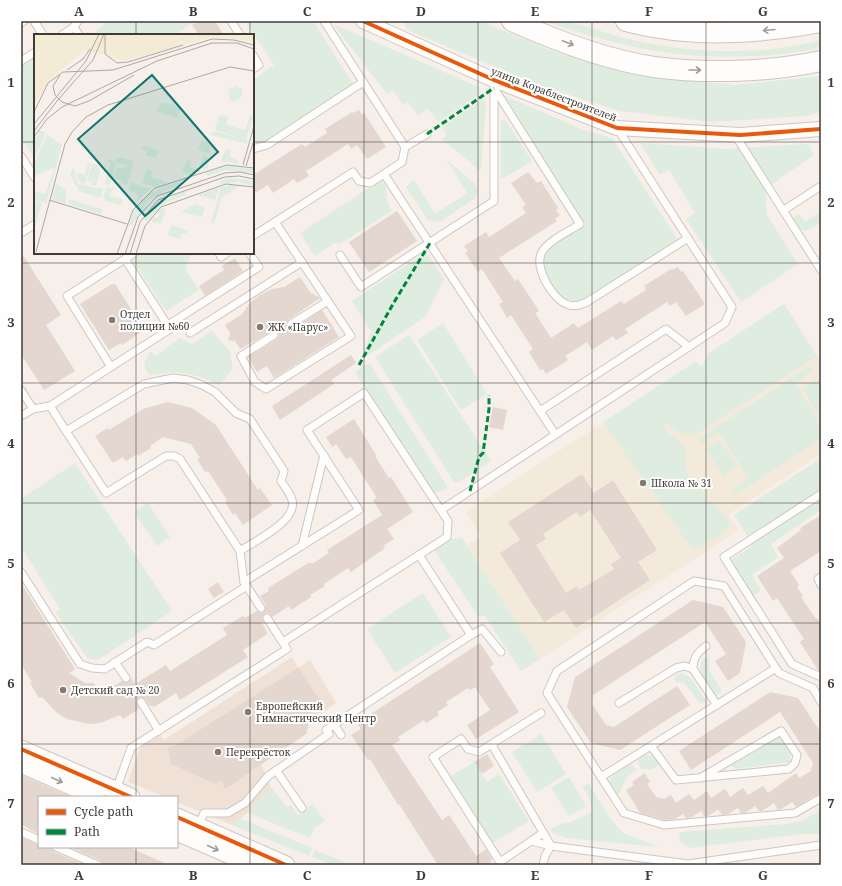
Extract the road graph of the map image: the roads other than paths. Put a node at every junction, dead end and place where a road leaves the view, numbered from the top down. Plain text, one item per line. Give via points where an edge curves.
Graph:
1 (24, 21) edge
2 (34, 21) edge
3 (231, 21) edge
4 (324, 21) edge
5 (363, 21) edge
6 (512, 21) edge
7 (626, 21) edge
8 (821, 22) edge
9 (21, 23) edge
10 (76, 24) edge
11 (535, 25) edge
12 (389, 26) edge
13 (41, 34) edge
14 (63, 34) edge
15 (79, 34) edge
16 (239, 34) edge
17 (34, 53) edge
18 (254, 57) edge
19 (821, 60) edge
20 (21, 61) edge
21 (254, 68) edge
22 (363, 82) junction
23 (494, 84) junction
24 (617, 128) junction
25 (821, 129) edge
26 (427, 134) dead end
27 (735, 135) junction
28 (405, 147) junction
29 (254, 149) edge
30 (21, 156) edge
31 (384, 174) junction
32 (34, 176) edge
33 (821, 186) edge
34 (784, 210) junction
35 (276, 222) junction
36 (34, 225) edge
37 (21, 233) edge
38 (254, 235) edge
39 (688, 238) junction
40 (430, 243) junction
41 (132, 254) edge
42 (250, 254) edge
43 (340, 255) dead end
44 (125, 259) junction
45 (302, 262) junction
46 (821, 270) edge
47 (328, 301) junction
48 (291, 324) dead end
49 (168, 325) junction
50 (190, 333) dead end
51 (274, 335) dead end
52 (689, 347) junction
53 (111, 367) junction
54 (21, 390) edge
55 (50, 406) junction
56 (33, 409) junction
57 (540, 411) junction
58 (21, 416) edge
59 (66, 432) junction
60 (555, 434) junction
61 (324, 455) junction
62 (821, 494) edge
63 (440, 510) junction
64 (302, 546) junction
65 (240, 551) junction
66 (419, 555) junction
67 (21, 572) edge
68 (821, 577) edge
69 (246, 584) junction
70 (821, 585) edge
71 (744, 589) junction
72 (731, 597) junction
73 (261, 608) dead end
74 (268, 618) dead end
75 (471, 635) junction
76 (283, 642) junction
77 (706, 646) dead end
78 (501, 652) dead end
79 (115, 662) junction
80 (776, 668) junction
81 (693, 669) junction
82 (821, 677) edge
83 (126, 678) dead end
84 (141, 702) dead end
85 (821, 702) edge
86 (619, 703) dead end
87 (717, 705) junction
88 (541, 713) dead end
89 (334, 724) junction
90 (159, 731) junction
91 (341, 735) dead end
92 (492, 744) junction
93 (651, 746) junction
94 (21, 749) edge
95 (21, 764) edge
96 (276, 770) junction
97 (601, 778) junction
98 (700, 778) junction
99 (120, 795) edge
100 (94, 796) edge
101 (821, 798) edge
102 (302, 808) dead end
103 (178, 817) edge
104 (198, 826) junction
105 (21, 832) edge
106 (178, 832) edge
107 (543, 833) junction
108 (38, 840) edge
109 (531, 841) junction
110 (821, 845) edge
111 (551, 846) junction
112 (58, 848) edge
113 (498, 864) edge
114 (98, 865) edge
115 (253, 865) edge
116 (286, 865) edge
117 (543, 865) edge

1 - 9 lane
2 - 13 lane
3 - 16 lane
4 - 22 lane
5 - 12 street, улица Кораблестроителей
6 - 11 main road
8 -> 7 main road via 785,29 704,33 668,30
10 - 14 lane
10 - 15 lane
11 -> 19 main road via 576,46 620,59 682,70 739,70 806,64
12 - 23 street, улица Кораблестроителей
17 - 20 lane
18 - 21 lane via 259,65
22 - 28 lane
22 - 29 lane via 267,145
23 - 24 street, улица Кораблестроителей
23 - 39 lane via 580,224 549,244 539,258 542,276 559,300 569,306 581,305
23 - 40 lane via 494,201
24 - 27 street, улица Кораблестроителей
24 - 39 lane
25 - 27 street, улица Кораблестроителей
26 - 28 lane
27 - 34 lane
28 - 31 lane via 402,162
30 - 32 lane
31 - 35 lane via 370,183 359,181 353,172
31 - 40 lane
33 - 34 lane
34 - 46 lane
35 - 38 lane
35 - 45 lane
36 - 37 lane
39 - 52 lane via 732,307 725,323
40 - 43 lane via 361,287
40 - 57 lane
41 - 44 lane
42 - 49 lane via 259,267
44 - 49 lane
44 - 53 lane via 67,296
45 - 47 lane
45 - 50 lane
47 - 48 lane
47 - 51 lane via 351,336 266,389 255,382 241,356
49 - 53 lane via 170,329
52 - 57 lane via 666,329
52 - 60 lane
53 - 55 lane
54 - 56 lane
55 - 56 lane
55 - 59 lane
56 - 58 lane
57 - 60 lane
59 - 65 lane via 106,493 166,456 180,459
59 - 65 lane via 129,391 158,380 188,380 215,392 227,401 236,413 250,419 284,471 281,481 293,504 288,518
60 - 63 lane
61 - 63 lane via 307,430 364,393
61 - 64 lane
61 - 64 lane via 359,510
62 - 71 lane via 724,558
63 - 66 lane via 448,521 447,537
64 - 69 lane
65 - 69 lane
66 - 75 lane
66 - 76 lane
67 - 79 lane via 80,664 106,669
68 - 70 lane via 818,579
69 - 73 lane
69 - 79 lane via 154,645 147,642
71 - 72 lane
71 - 82 lane via 792,664
72 - 80 lane
72 - 97 lane via 724,586 694,580 556,671 547,693
74 - 76 lane
75 - 78 lane via 482,629
75 - 89 lane
76 - 90 lane via 287,649
77 - 81 lane via 693,660
79 - 83 lane
80 - 85 lane via 779,673 813,688
80 - 87 lane
81 - 86 lane via 685,666 676,668
81 - 87 lane
84 - 90 lane
87 - 93 lane
88 - 92 lane
89 - 91 lane
89 - 96 lane via 326,730 329,734
90 - 99 lane via 132,748
92 - 107 lane
92 - 113 lane via 479,752 468,749 461,739 433,757
93 - 97 lane
93 - 98 lane via 676,780
94 - 99 street
95 -> 100 street
96 - 102 lane
96 - 104 lane via 244,803 228,813 204,812
97 - 101 lane via 624,813 664,825 795,813
98 - 98 lane via 789,769 795,763 797,755 781,731
103 - 104 street
104 - 116 street
105 - 108 lane
106 -> 115 street
107 - 109 lane
107 - 111 lane
109 - 111 lane
109 - 113 lane
110 - 111 lane via 688,864
111 - 117 lane
112 - 114 lane

